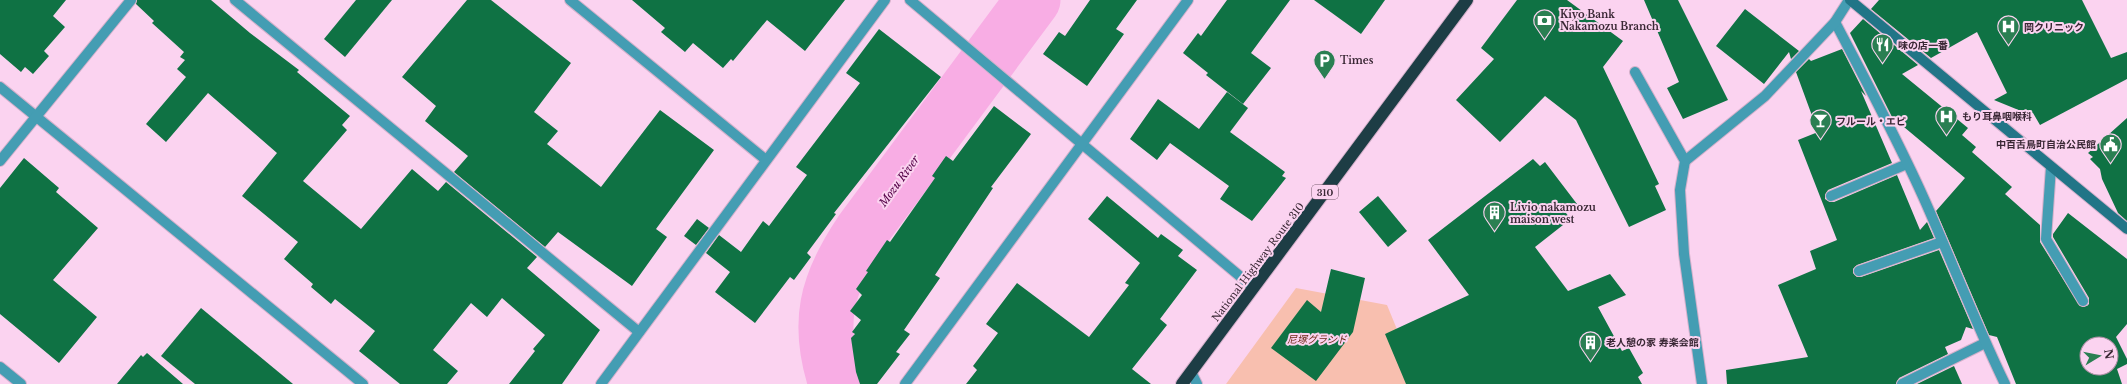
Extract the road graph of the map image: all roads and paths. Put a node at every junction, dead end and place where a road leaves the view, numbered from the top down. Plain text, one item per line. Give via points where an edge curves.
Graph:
1 (132, 0) edge
2 (235, 0) edge
3 (570, 0) edge
4 (885, 0) edge
5 (910, 0) edge
6 (1188, 0) edge
7 (1467, 0) edge
8 (1849, 0) edge
9 (1835, 22) junction
10 (1635, 72) dead end
11 (0, 87) edge
12 (37, 117) junction
13 (1082, 143) junction
14 (766, 160) junction
15 (0, 161) edge
16 (1686, 161) junction
17 (1907, 164) junction
18 (2051, 167) junction
19 (1831, 196) dead end
20 (2127, 229) edge
21 (1942, 242) junction
22 (1859, 271) dead end
23 (1254, 288) junction
24 (2083, 301) dead end
25 (639, 332) junction
26 (1985, 343) junction
27 (0, 367) edge
28 (1191, 372) junction
29 (21, 384) edge
30 (363, 384) edge
31 (601, 384) edge
32 (904, 384) edge
33 (1182, 384) edge
34 (1197, 384) edge
35 (1702, 384) edge
36 (1902, 384) edge
37 (2005, 384) edge

1 - 12 street
2 - 25 street
3 - 14 street
4 - 14 street
5 - 13 street
6 - 13 street
7 - 23 highway, National Highway Route 310 / 310
8 - 9 street
8 - 18 street
9 - 16 street via 1765,96
9 - 17 street
10 - 16 street
11 - 12 street
12 - 15 street
12 - 30 street
13 - 23 street
13 - 32 street
14 - 25 street
16 - 35 street via 1680,190 1684,254
17 - 19 street
17 - 21 street
18 - 20 street
18 - 24 street via 2046,239
21 - 22 street
21 - 26 street
23 - 28 highway, National Highway Route 310 / 310
25 - 31 street
26 - 36 street
26 - 37 street
27 - 29 street
28 - 33 highway, National Highway Route 310 / 310
28 - 34 street

